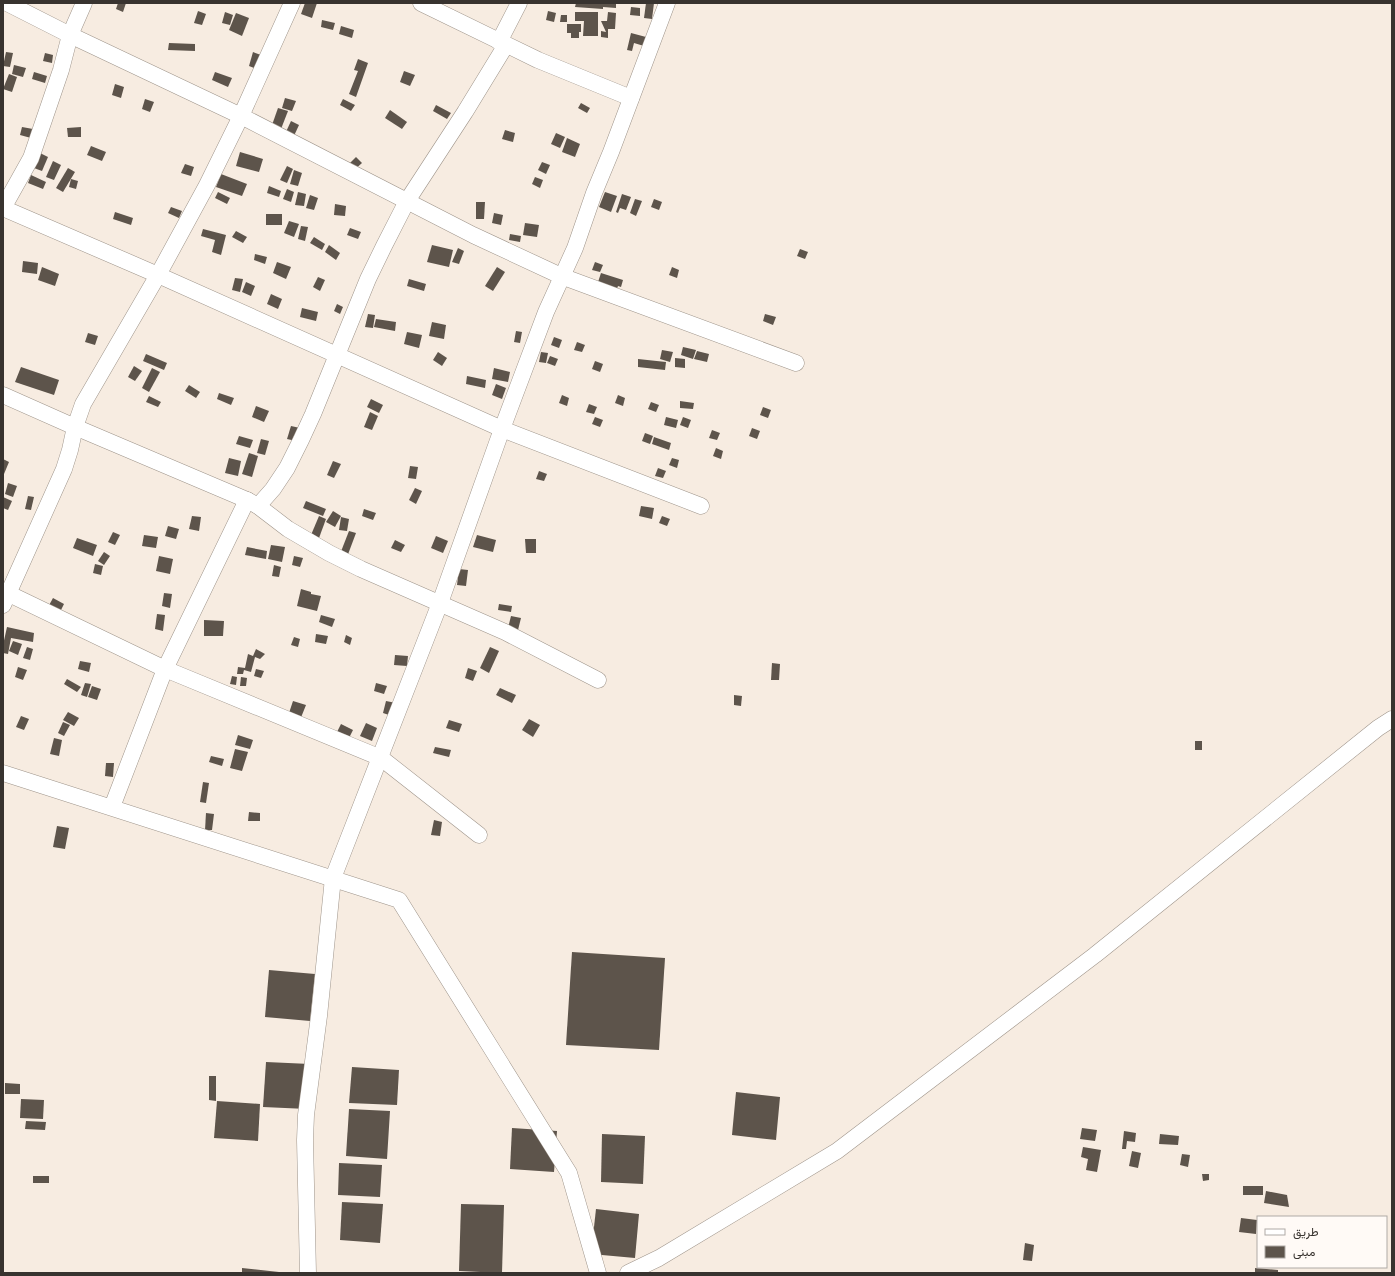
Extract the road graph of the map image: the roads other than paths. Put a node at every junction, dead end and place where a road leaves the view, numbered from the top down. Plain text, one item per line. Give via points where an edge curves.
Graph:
1 (7, 3) edge
2 (84, 3) edge
3 (292, 3) edge
4 (421, 3) edge
5 (519, 3) edge
6 (667, 3) edge
7 (70, 35) junction
8 (503, 43) junction
9 (631, 98) junction
10 (241, 116) junction
11 (407, 201) junction
12 (3, 208) edge
13 (158, 275) junction
14 (561, 276) junction
15 (336, 355) junction
16 (796, 362) dead end
17 (3, 395) edge
18 (75, 427) junction
19 (502, 429) junction
20 (252, 503) junction
21 (701, 506) dead end
22 (5, 596) edge
23 (440, 603) junction
24 (165, 669) junction
25 (598, 680) dead end
26 (1392, 719) edge
27 (381, 758) junction
28 (3, 772) edge
29 (112, 807) junction
30 (479, 835) dead end
31 (333, 878) junction
32 (308, 1273) edge
33 (598, 1273) edge
34 (628, 1273) edge

1 - 7 street
2 - 7 street
3 - 10 street
4 - 8 street
5 - 8 street
6 - 9 street
7 - 10 street
7 - 12 street via 31,158
8 - 9 street
8 - 11 street via 465,112
9 - 14 street via 575,248
10 - 11 street
10 - 13 street
11 - 14 street
11 - 15 street via 371,272
12 - 13 street
13 - 15 street
13 - 18 street via 84,404
14 - 16 street
14 - 19 street
15 - 19 street
15 - 20 street via 313,414 287,468 273,489
17 - 18 street
18 - 20 street
18 - 22 street via 64,469
19 - 21 street
19 - 23 street
20 - 23 street via 288,529 330,553
20 - 24 street
22 - 24 street
23 - 25 street via 505,632
23 - 27 street
24 - 27 street
24 - 29 street
26 - 34 street via 1095,955 837,1151 659,1258
27 - 30 street
27 - 31 street
28 - 29 street
29 - 31 street
31 - 32 street via 306,1115
31 - 33 street via 399,900 569,1173

